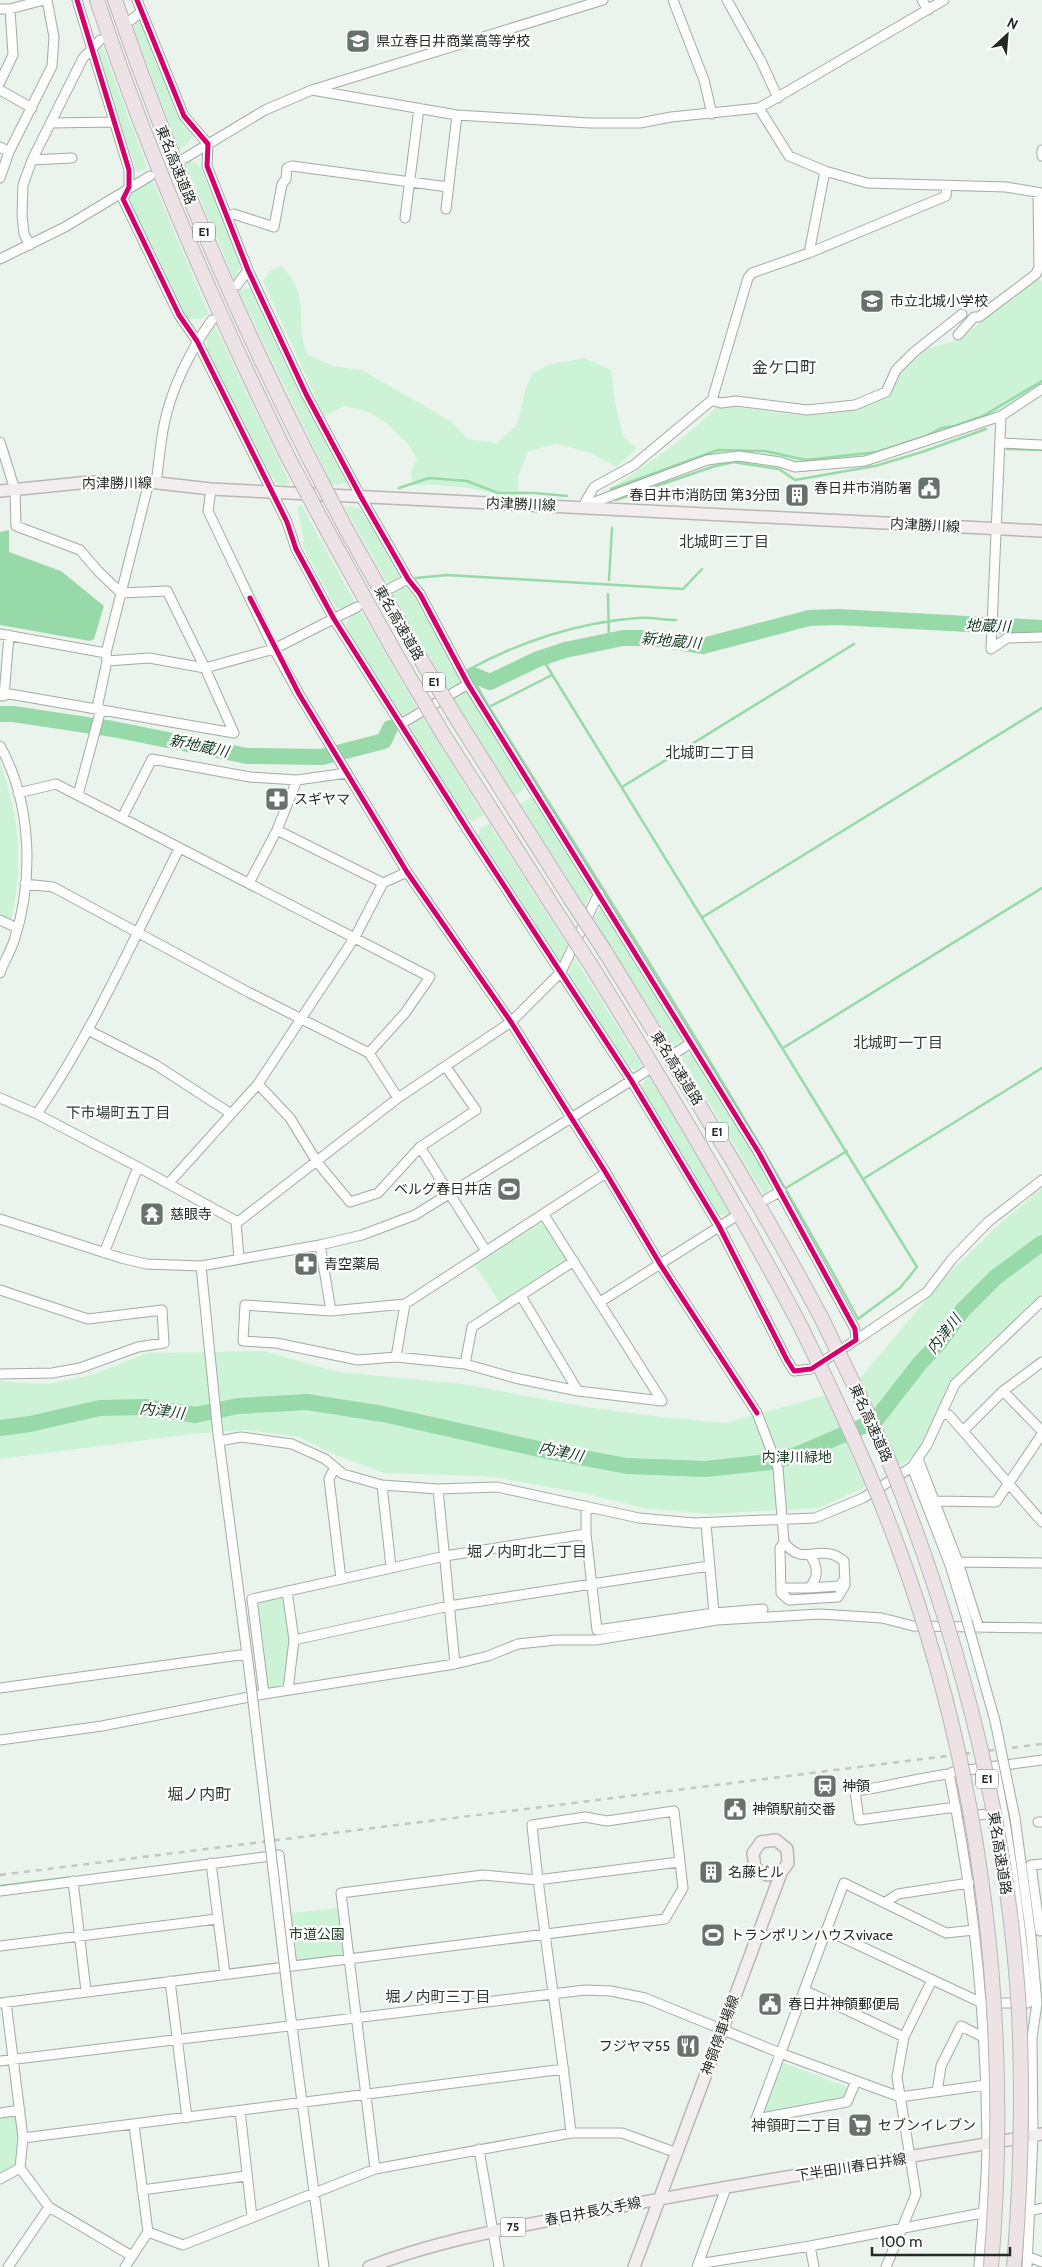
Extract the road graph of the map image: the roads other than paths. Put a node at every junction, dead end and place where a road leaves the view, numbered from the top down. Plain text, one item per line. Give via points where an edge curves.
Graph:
1 (45, 0) edge
2 (77, 0) edge
3 (97, 0) edge
4 (115, 0) edge
5 (137, 0) edge
6 (603, 0) edge
7 (673, 0) edge
8 (727, 0) edge
9 (922, 0) edge
10 (944, 0) edge
11 (0, 9) edge
12 (10, 9) junction
13 (928, 10) junction
14 (140, 13) junction
15 (131, 20) dead end
16 (100, 40) dead end
17 (91, 48) junction
18 (0, 82) edge
19 (0, 90) edge
20 (312, 90) junction
21 (778, 98) junction
22 (32, 108) junction
23 (419, 108) junction
24 (759, 108) junction
25 (712, 114) junction
26 (457, 115) junction
27 (113, 122) junction
28 (51, 123) junction
29 (208, 144) junction
30 (0, 147) edge
31 (1042, 150) edge
32 (9, 152) junction
33 (1042, 156) edge
34 (72, 158) dead end
35 (185, 158) dead end
36 (32, 160) junction
37 (825, 171) junction
38 (150, 176) dead end
39 (0, 178) edge
40 (409, 182) junction
41 (946, 186) junction
42 (130, 187) junction
43 (448, 187) junction
44 (1040, 193) edge
45 (446, 209) dead end
46 (227, 217) junction
47 (405, 218) dead end
48 (30, 245) junction
49 (809, 253) junction
50 (0, 258) edge
51 (248, 270) junction
52 (237, 285) dead end
53 (962, 314) dead end
54 (212, 320) dead end
55 (958, 335) dead end
56 (197, 340) junction
57 (1042, 389) edge
58 (712, 400) junction
59 (1001, 416) junction
60 (0, 442) edge
61 (1000, 443) junction
62 (1042, 445) edge
63 (153, 482) junction
64 (211, 489) junction
65 (15, 490) junction
66 (0, 492) edge
67 (272, 492) junction
68 (361, 497) junction
69 (583, 506) junction
70 (996, 528) junction
71 (1042, 530) edge
72 (408, 580) junction
73 (392, 588) dead end
74 (121, 593) junction
75 (357, 607) dead end
76 (334, 619) junction
77 (4, 635) edge
78 (1042, 637) edge
79 (274, 649) junction
80 (107, 657) junction
81 (205, 668) junction
82 (468, 684) junction
83 (2, 694) edge
84 (99, 708) junction
85 (401, 724) junction
86 (0, 746) edge
87 (345, 770) junction
88 (297, 780) junction
89 (18, 794) junction
90 (78, 795) junction
91 (122, 818) junction
92 (278, 830) junction
93 (179, 848) junction
94 (407, 872) junction
95 (249, 883) junction
96 (383, 883) junction
97 (25, 884) junction
98 (599, 893) junction
99 (0, 920) edge
100 (16, 928) junction
101 (138, 931) junction
102 (356, 937) junction
103 (561, 972) junction
104 (0, 973) edge
105 (300, 1020) junction
106 (510, 1022) junction
107 (88, 1030) junction
108 (691, 1043) junction
109 (677, 1052) dead end
110 (370, 1053) junction
111 (446, 1067) junction
112 (645, 1072) dead end
113 (632, 1080) junction
114 (258, 1084) junction
115 (0, 1098) edge
116 (398, 1098) junction
117 (230, 1113) junction
118 (37, 1114) junction
119 (571, 1118) junction
120 (420, 1147) junction
121 (318, 1162) junction
122 (138, 1167) junction
123 (606, 1173) junction
124 (1042, 1180) edge
125 (169, 1183) junction
126 (781, 1191) junction
127 (450, 1195) junction
128 (767, 1199) dead end
129 (544, 1215) junction
130 (733, 1218) dead end
131 (0, 1220) edge
132 (237, 1222) junction
133 (719, 1226) junction
134 (320, 1246) junction
135 (486, 1251) junction
136 (104, 1253) junction
137 (239, 1258) junction
138 (574, 1261) junction
139 (660, 1264) junction
140 (201, 1266) junction
141 (0, 1290) edge
142 (521, 1296) junction
143 (1042, 1301) edge
144 (600, 1302) junction
145 (405, 1304) junction
146 (331, 1311) junction
147 (856, 1340) junction
148 (396, 1357) junction
149 (1042, 1362) edge
150 (464, 1364) junction
151 (0, 1374) edge
152 (578, 1391) junction
153 (1003, 1391) junction
154 (942, 1414) junction
155 (963, 1431) junction
156 (1042, 1432) edge
157 (219, 1437) junction
158 (918, 1458) junction
159 (335, 1467) junction
160 (912, 1467) junction
161 (1009, 1484) junction
162 (382, 1485) junction
163 (438, 1489) junction
164 (935, 1501) junction
165 (586, 1506) junction
166 (781, 1518) junction
167 (1042, 1522) edge
168 (706, 1524) junction
169 (586, 1534) junction
170 (784, 1542) junction
171 (810, 1555) junction
172 (445, 1556) junction
173 (958, 1562) junction
174 (1042, 1563) edge
175 (709, 1566) junction
176 (391, 1567) junction
177 (845, 1578) junction
178 (341, 1579) junction
179 (592, 1583) junction
180 (781, 1588) junction
181 (809, 1588) junction
182 (287, 1591) junction
183 (450, 1606) junction
184 (763, 1609) dead end
185 (714, 1613) junction
186 (979, 1628) junction
187 (1042, 1628) edge
188 (294, 1640) junction
189 (247, 1654) junction
190 (455, 1664) junction
191 (0, 1688) edge
192 (288, 1690) junction
193 (264, 1694) junction
194 (0, 1740) edge
195 (1042, 1760) edge
196 (995, 1766) junction
197 (949, 1774) junction
198 (957, 1812) junction
199 (1004, 1812) junction
200 (679, 1862) junction
201 (211, 1863) junction
202 (1042, 1864) edge
203 (781, 1873) dead end
204 (537, 1880) junction
205 (73, 1881) junction
206 (969, 1883) junction
207 (0, 1891) edge
208 (884, 1903) junction
209 (217, 1919) junction
210 (826, 1930) junction
211 (974, 1930) junction
212 (1042, 1930) edge
213 (545, 1935) junction
214 (80, 1937) junction
215 (0, 1946) edge
216 (349, 1959) junction
217 (292, 1966) junction
218 (225, 1974) junction
219 (932, 1980) junction
220 (170, 1981) junction
221 (804, 1990) junction
222 (86, 1991) junction
223 (552, 1994) junction
224 (3, 2002) edge
225 (982, 2003) junction
226 (1036, 2003) edge
227 (356, 2017) junction
228 (293, 2025) junction
229 (722, 2029) junction
230 (904, 2037) junction
231 (983, 2037) junction
232 (178, 2041) junction
233 (780, 2053) junction
234 (14, 2060) junction
235 (0, 2061) edge
236 (564, 2069) junction
237 (1037, 2069) edge
238 (856, 2081) junction
239 (985, 2085) junction
240 (937, 2092) junction
241 (366, 2096) junction
242 (900, 2097) junction
243 (303, 2103) junction
244 (20, 2110) junction
245 (240, 2111) junction
246 (0, 2112) edge
247 (187, 2118) junction
248 (134, 2125) junction
249 (571, 2133) junction
250 (1037, 2135) edge
251 (23, 2138) junction
252 (987, 2144) junction
253 (479, 2149) junction
254 (677, 2153) junction
255 (910, 2158) junction
256 (20, 2168) junction
257 (375, 2169) junction
258 (246, 2176) junction
259 (0, 2179) edge
260 (726, 2188) junction
261 (142, 2190) junction
262 (314, 2194) junction
263 (660, 2198) junction
264 (49, 2207) junction
265 (1042, 2208) edge
266 (1030, 2211) junction
267 (982, 2213) junction
268 (252, 2217) junction
269 (903, 2229) junction
270 (493, 2231) junction
271 (148, 2232) junction
272 (810, 2246) junction
273 (132, 2256) junction
274 (1028, 2262) edge
275 (1042, 2262) edge
276 (698, 2266) edge
277 (8, 2267) edge
278 (125, 2267) edge
279 (324, 2267) edge
280 (369, 2267) edge
281 (499, 2267) edge
282 (634, 2267) edge
283 (814, 2267) edge
284 (886, 2267) edge
285 (979, 2267) edge
286 (991, 2267) edge
287 (1014, 2267) edge

1 - 12 street
1 - 22 street via 54,37 52,66
2 - 17 street
3 - 286 highway, 東名高速道路 / E1, bridge via 134,106 192,249 288,457 443,734 594,970 762,1253 851,1433 901,1554 948,1707 974,1827 992,1959 998,2150
4 - 287 highway, 東名高速道路 / E1, bridge via 208,244 273,386 346,529 460,724 732,1158 822,1319 892,1468 952,1637 986,1774 1007,1895 1019,2010 1021,2145
5 - 14 street
6 - 20 street
7 - 25 street via 704,80
8 - 21 street
9 - 13 street
10 - 13 street
11 - 12 street
12 - 18 street via 12,55
13 - 21 street
14 - 15 street
14 - 29 street via 184,116
16 - 17 street
17 - 27 street
17 - 28 street
19 - 22 street
20 - 23 street
20 - 29 street via 265,110
21 - 24 street
22 - 32 street
23 - 26 street
23 - 40 street
24 - 25 street
24 - 37 street via 789,156
25 - 26 street via 640,123
26 - 43 street
27 - 28 street
27 - 42 street via 129,170
28 - 36 street
29 - 35 street
29 - 46 street via 207,166
30 - 32 street
31 - 33 street
32 - 39 street
34 - 36 street
36 - 48 street via 23,185 22,215 24,234
37 - 41 street via 867,183
37 - 49 street
38 - 42 street
40 - 43 street
40 - 46 street via 292,166 287,168 282,184 274,227 234,214
40 - 47 street
41 - 44 street via 1006,187
41 - 49 street via 946,196
42 - 48 street
42 - 56 street via 123,199 179,315
43 - 45 street
44 - 55 street via 1040,267 1036,274 979,317 974,317
46 - 51 street
48 - 50 street
49 - 58 street via 752,273 748,278
51 - 52 street
51 - 68 street via 306,394
53 - 58 street via 896,370 886,392 855,405 807,410
54 - 56 street
56 - 63 street via 164,424
56 - 67 street
57 - 59 street
58 - 69 street via 634,465 594,486
59 - 61 street
59 - 69 street via 866,461 795,467 739,456 707,460
60 - 65 street
61 - 62 street
61 - 70 street
63 - 64 main road, 内津勝川線
63 - 65 main road, 内津勝川線 via 90,482
63 - 74 street
64 - 67 main road, 内津勝川線
64 - 79 street via 208,512
65 - 66 main road, 内津勝川線
65 - 74 street via 16,526 80,550
67 - 68 main road, 内津勝川線
67 - 76 street via 296,549
68 - 69 main road, 内津勝川線
68 - 72 street
69 - 70 main road, 内津勝川線
70 - 71 main road, 内津勝川線
70 - 78 street via 991,649 1008,638
72 - 73 street
72 - 82 street via 420,594
74 - 80 street
74 - 81 street via 167,592
75 - 76 street
76 - 79 street
76 - 85 street
77 - 80 street
77 - 83 street
79 - 81 street
79 - 87 street
80 - 81 street via 149,658
80 - 84 street
81 - 84 street via 234,734
82 - 85 street
82 - 98 street
83 - 84 street
84 - 90 street
85 - 103 street
86 - 89 street
87 - 88 street
87 - 94 street
88 - 91 street via 250,777 152,759
88 - 92 street
89 - 90 street via 56,784
89 - 97 street via 27,852
90 - 91 street
91 - 93 street
92 - 95 street
92 - 96 street
93 - 95 street
93 - 101 street
94 - 96 street
94 - 106 street
95 - 102 street
96 - 102 street
97 - 100 street
97 - 101 street via 53,887
98 - 103 street
98 - 108 street
99 - 100 street
100 - 104 street
101 - 105 street
101 - 107 street
102 - 105 street
102 - 110 street via 430,977 405,1013
103 - 106 street
103 - 113 street
105 - 110 street
105 - 114 street
106 - 111 street
106 - 119 street
107 - 117 street via 156,1065
107 - 118 street
108 - 109 street
108 - 126 street
110 - 116 street
111 - 116 street
111 - 120 street via 476,1110
112 - 113 street
113 - 119 street
113 - 133 street
114 - 117 street
114 - 121 street via 290,1118
115 - 118 street
116 - 121 street
117 - 125 street
118 - 122 street
119 - 123 street
119 - 127 street
120 - 121 street via 378,1193 350,1202
120 - 127 street
121 - 132 street
122 - 125 street
122 - 136 street
123 - 129 street
123 - 139 street
124 - 147 street via 988,1222 952,1259 927,1292
125 - 132 street
126 - 128 street
126 - 147 street via 855,1329
127 - 134 street via 396,1224
127 - 135 street
129 - 135 street
129 - 138 street
130 - 133 street
131 - 136 street
132 - 137 street
133 - 139 street
133 - 147 street via 794,1371 810,1369
134 - 137 street
134 - 146 street
135 - 145 street
136 - 140 street via 146,1264
137 - 140 street
138 - 142 street
138 - 144 street
139 - 144 street
139 - 166 street via 762,1423 778,1468
140 - 157 street
141 - 151 street via 88,1318 162,1310 164,1343 138,1347 80,1368 52,1373
142 - 150 street via 472,1327
142 - 152 street
143 - 154 street via 955,1384
144 - 152 street via 662,1401
145 - 146 street
145 - 148 street
146 - 148 street via 245,1305 243,1341 276,1342 358,1360
148 - 150 street
149 - 153 street
150 - 152 street
153 - 155 street
153 - 156 street
154 - 155 street via 949,1415
154 - 158 street
155 - 161 street
156 - 161 street
157 - 159 street via 292,1444
157 - 189 street
158 - 160 street
158 - 164 street
159 - 162 street via 343,1474
159 - 178 street via 329,1479
160 - 166 street via 832,1513 815,1518
160 - 226 street, bridge via 950,1565 995,1721 1015,1818 1031,1936
161 - 164 street via 996,1502
161 - 167 street
162 - 163 street
162 - 176 street
163 - 165 street via 497,1487
163 - 172 street
164 - 173 street
165 - 168 street via 640,1518
165 - 169 street
166 - 168 street
166 - 170 street
168 - 175 street
169 - 172 street
169 - 179 street
170 - 171 street via 790,1551
170 - 180 street via 780,1548
171 - 177 street via 834,1554 844,1561
171 - 181 street via 817,1571
172 - 176 street
172 - 183 street
173 - 174 street
173 - 186 street
175 - 179 street
175 - 185 street
176 - 178 street
177 - 180 street via 838,1597 789,1600 781,1593
177 - 181 street via 839,1586
178 - 182 street
179 - 183 street
179 - 185 street via 597,1630
180 - 181 street
182 - 188 street
182 - 193 street via 252,1599
183 - 188 street
183 - 190 street
184 - 185 street
186 - 187 street
186 - 190 street via 912,1626 882,1618 820,1614 717,1620 596,1640 518,1644
188 - 192 street
189 - 191 street
189 - 228 street, bridge
190 - 192 street
192 - 193 street
193 - 194 street via 102,1726
195 - 196 street
196 - 197 street
196 - 199 street
197 - 198 street
197 - 198 street via 855,1791 859,1820
198 - 199 street
198 - 206 street
199 - 226 street
200 - 204 street
200 - 204 street via 674,1811 607,1820 585,1818 532,1825
200 - 213 street via 683,1888 665,1919
201 - 205 street
201 - 209 street
201 - 217 street via 279,1855
202 - 212 street via 1031,1865
203 - 229 main road, 神領停車場線
204 - 213 street
204 - 216 street via 483,1875 341,1893
205 - 207 street
205 - 214 street
206 - 208 street via 898,1894
206 - 211 street
208 - 210 street via 844,1883
208 - 211 street via 946,1933
209 - 214 street
209 - 218 street
210 - 219 street
210 - 221 street
211 - 225 street
213 - 216 street
213 - 223 street
214 - 215 street
214 - 222 street
216 - 217 street
216 - 227 street
217 - 218 street
218 - 220 street
219 - 225 street
219 - 230 street
220 - 222 street
220 - 232 street
221 - 230 street
221 - 233 street
222 - 224 street
223 - 227 street
223 - 229 street via 585,1990 629,1994
223 - 236 street
224 - 234 street
225 - 226 street
225 - 231 street
226 - 237 street via 1032,2038
227 - 228 street
227 - 241 street
228 - 232 street
228 - 243 street
229 - 233 street
229 - 254 main road, 神領停車場線
230 - 242 street via 897,2077
231 - 239 street
231 - 240 street via 961,2026 941,2066
232 - 234 street
232 - 247 street
233 - 238 street
233 - 238 street via 756,2119 847,2102
234 - 235 street
234 - 244 street
236 - 241 street
236 - 249 street
237 - 250 street
238 - 242 street
239 - 240 street
239 - 252 street
240 - 242 street
241 - 243 street
241 - 257 street
242 - 255 street
243 - 245 street
243 - 262 street
244 - 246 street
244 - 251 street
245 - 247 street
245 - 258 street
247 - 248 street
248 - 251 street
248 - 261 street
249 - 253 street
249 - 254 street via 622,2133
250 - 252 main road, 下半田川春日井線
250 - 266 street
251 - 256 street
252 - 255 main road, 下半田川春日井線
252 - 267 street
253 - 257 street
253 - 270 street
254 - 263 main road, 神領停車場線
255 - 260 main road, 下半田川春日井線
255 - 269 street via 916,2194
256 - 259 street
256 - 264 street
257 - 262 street
258 - 261 street
258 - 268 street
260 - 263 main road, 下半田川春日井線
260 - 276 street
261 - 271 street
262 - 268 street
262 - 279 street
263 - 270 main road, 春日井長久手線 / 75
263 - 282 main road, 春日井長久手線
264 - 273 street
264 - 277 street
265 - 266 street
266 - 274 street
267 - 269 street
267 - 285 street
268 - 271 street via 183,2245
269 - 272 street
269 - 284 street
270 - 280 main road, 春日井長久手線 / 75 via 440,2242
270 - 281 street
271 - 273 street
272 - 276 street
272 - 283 street
273 - 278 street
274 - 275 street

